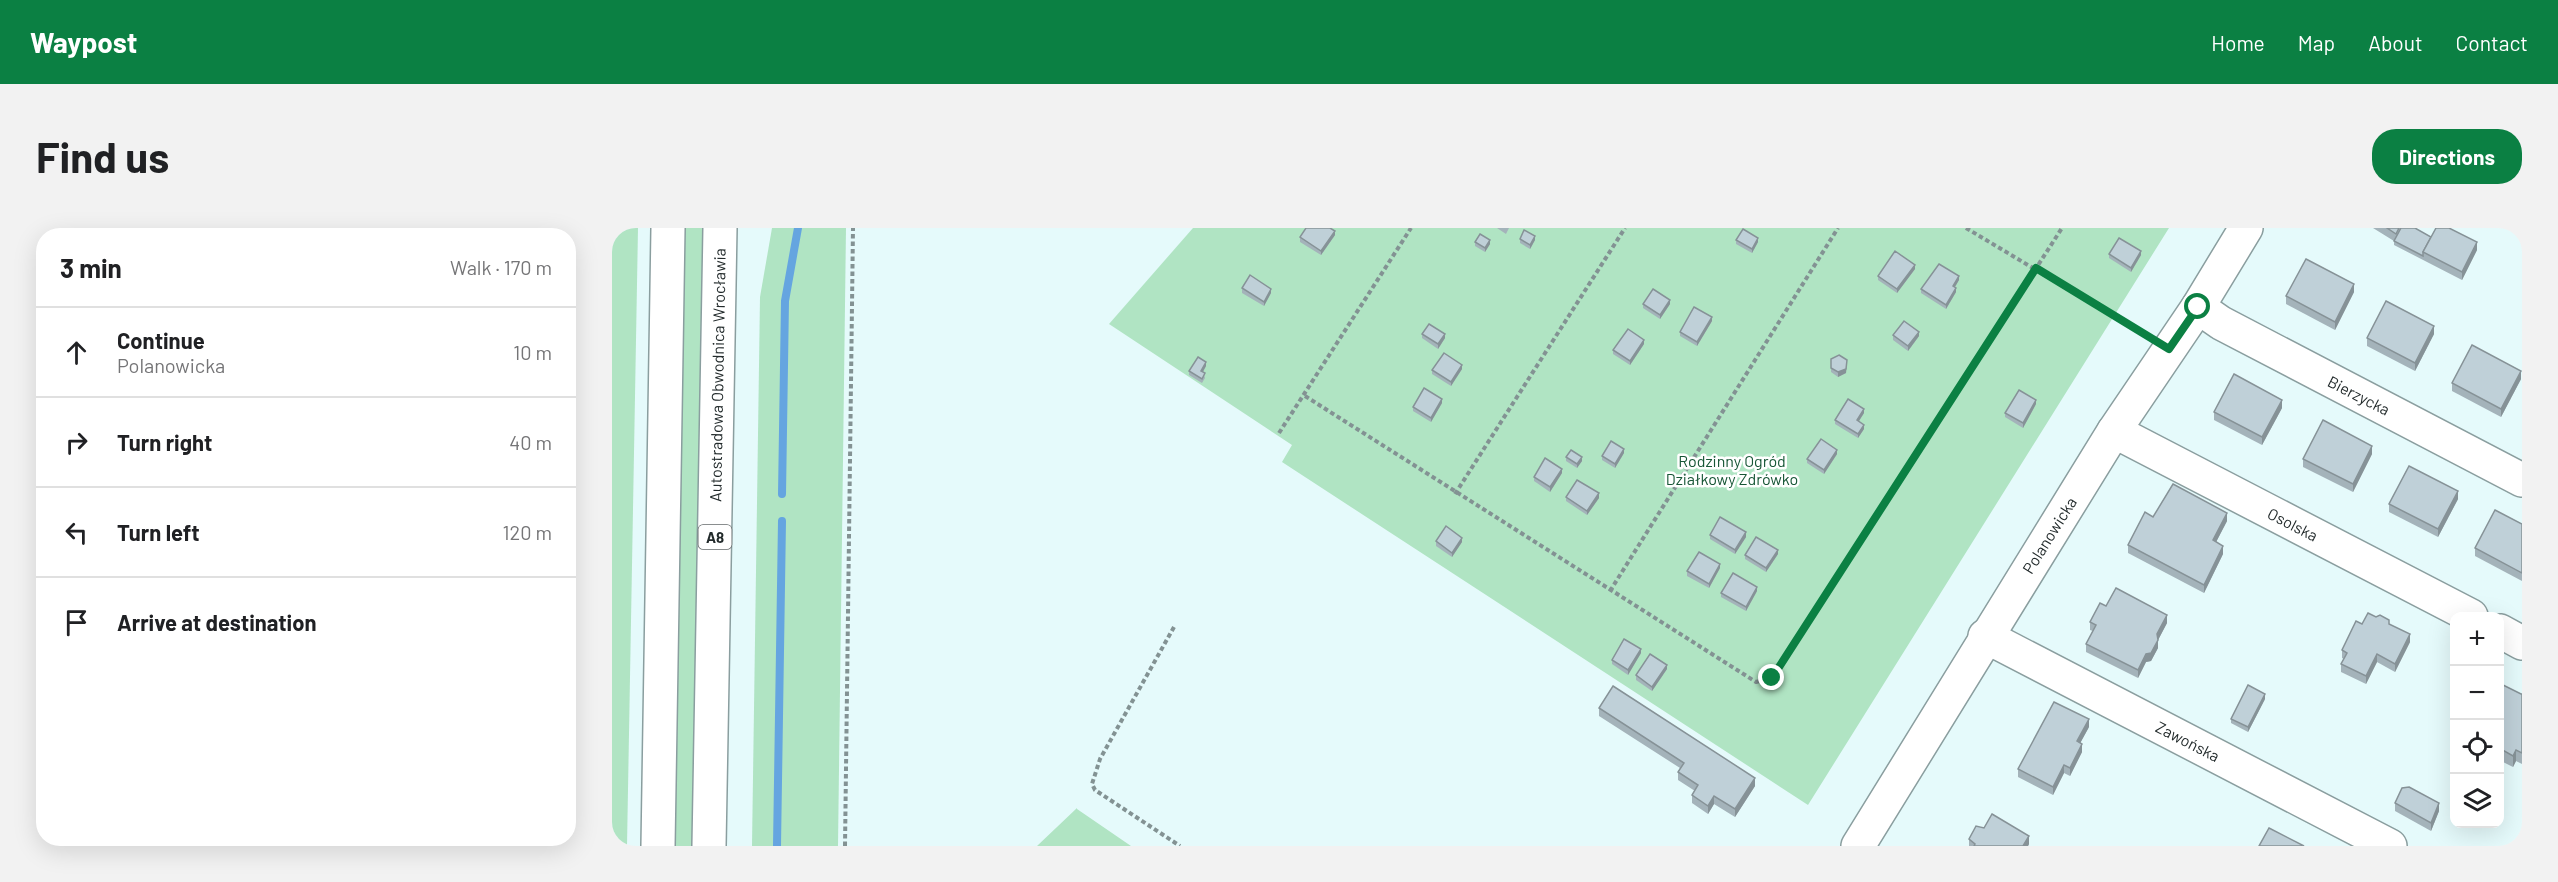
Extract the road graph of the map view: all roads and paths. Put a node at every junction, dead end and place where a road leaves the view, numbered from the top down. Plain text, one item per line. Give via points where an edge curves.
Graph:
1 (668, 228) edge
2 (720, 228) edge
3 (853, 228) edge
4 (1412, 228) edge
5 (1624, 228) edge
6 (1838, 228) edge
7 (1966, 228) edge
8 (2061, 228) edge
9 (2246, 228) edge
10 (2036, 268) junction
11 (2198, 307) junction
12 (2169, 349) junction
13 (1305, 396) junction
14 (2114, 431) junction
15 (1279, 433) dead end
16 (2522, 480) edge
17 (1455, 494) junction
18 (1610, 591) junction
19 (2463, 612) edge
20 (1174, 627) dead end
21 (2504, 634) edge
22 (1985, 636) junction
23 (2522, 643) edge
24 (658, 846) edge
25 (710, 846) edge
26 (845, 846) edge
27 (1180, 846) edge
28 (1858, 846) edge
29 (2390, 846) edge

1 - 24 main road
2 - 25 main road, Autostradowa Obwodnica Wrocławia / A8
3 - 26 path
4 - 13 path
5 - 17 path
6 - 18 path
7 - 10 path
8 - 10 path
9 - 11 main road, Polanowicka
10 - 12 path
10 - 18 path via 1772,678 1756,682
11 - 12 main road, Polanowicka
11 - 16 main road, Bierzycka via 2220,323
12 - 14 main road, Polanowicka
13 - 15 path
13 - 17 path
14 - 19 main road, Osolska
14 - 22 main road, Polanowicka
17 - 18 path
20 - 27 path via 1100,759 1092,784 1095,790
21 - 23 main road
22 - 28 main road, Polanowicka
22 - 29 main road, Zawońska

